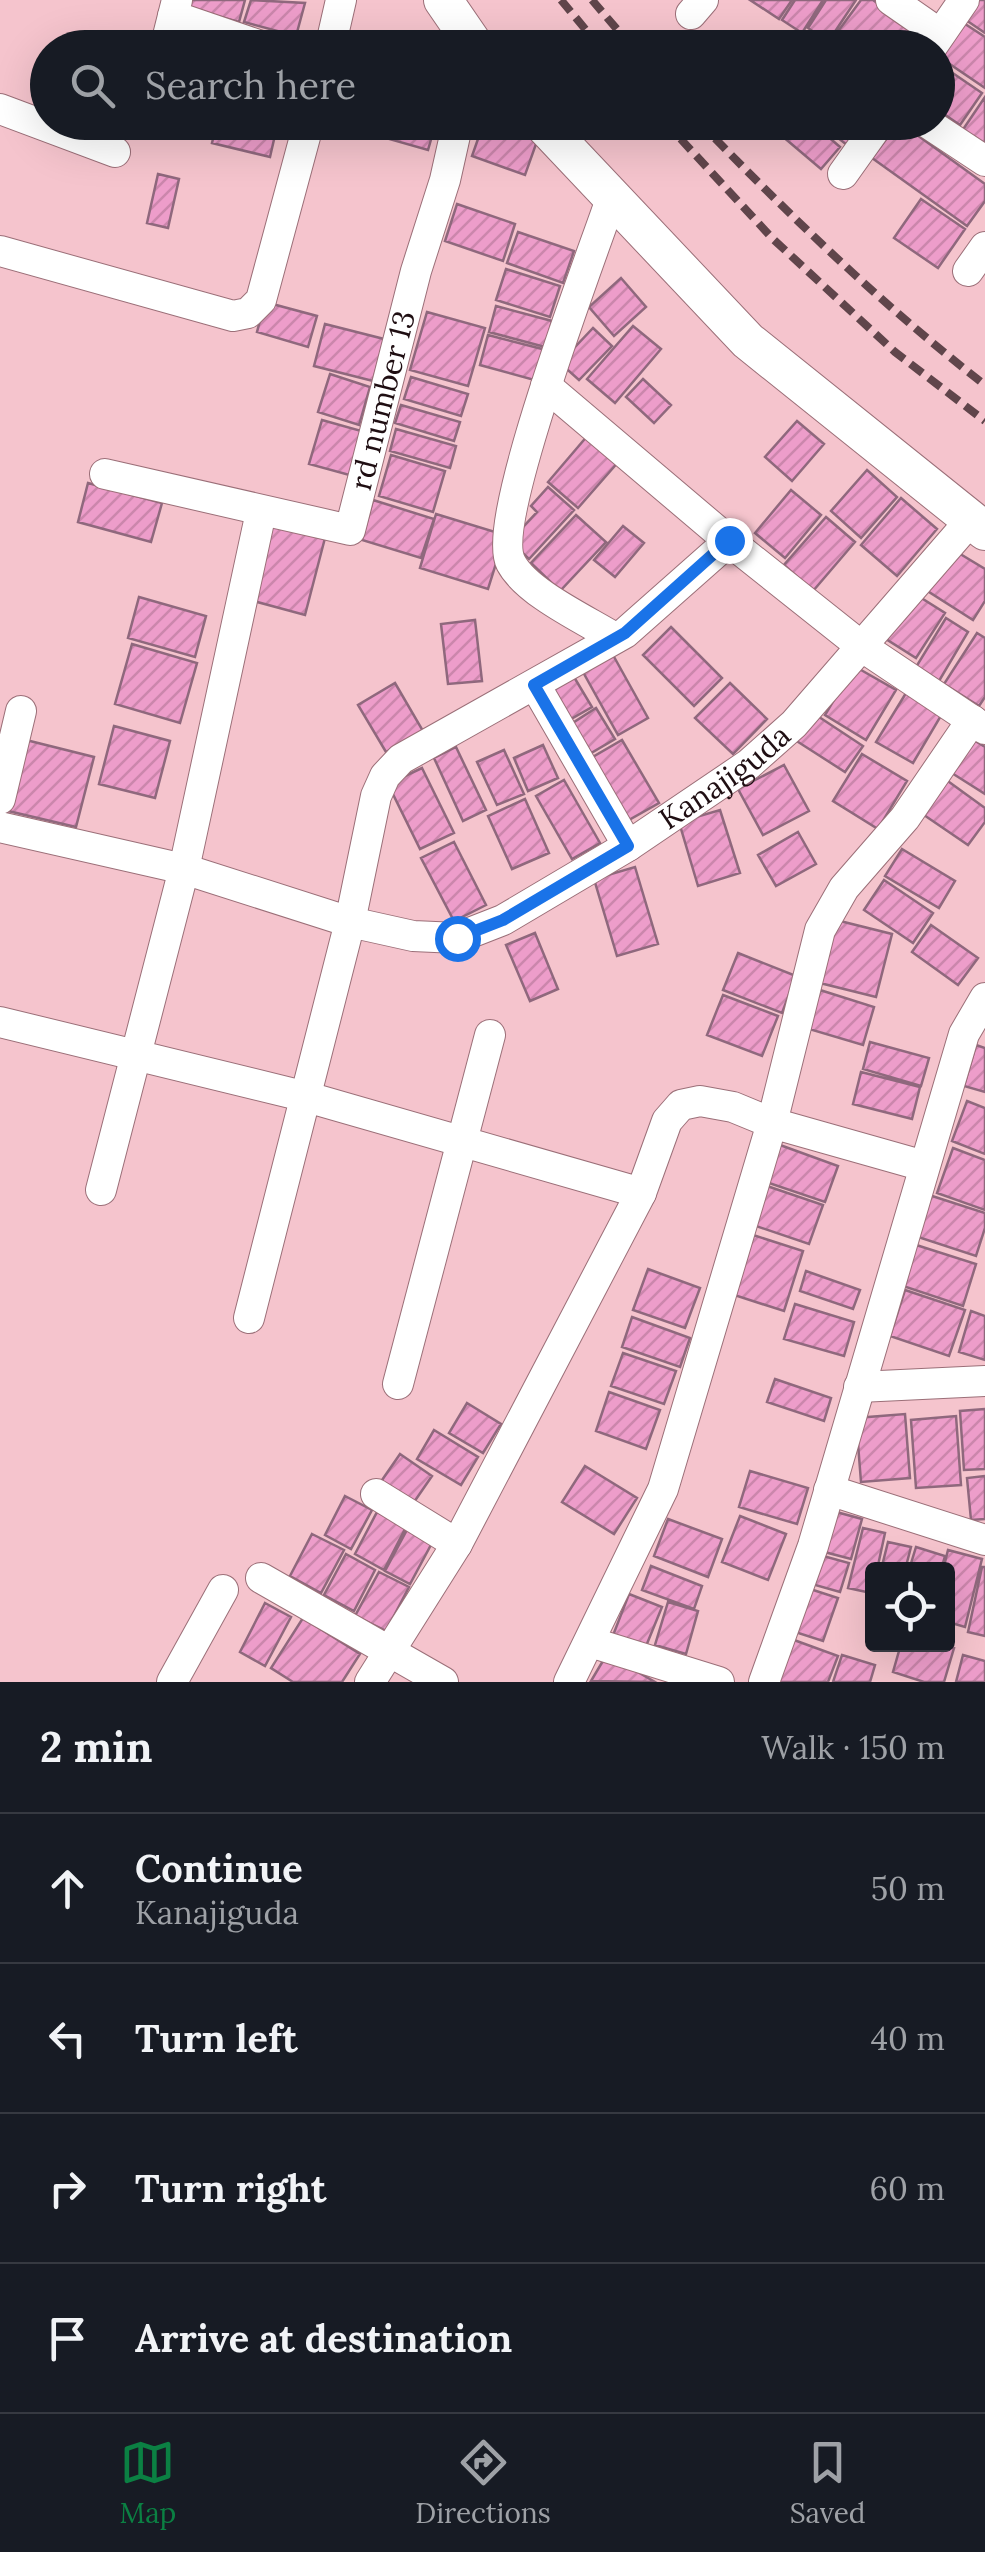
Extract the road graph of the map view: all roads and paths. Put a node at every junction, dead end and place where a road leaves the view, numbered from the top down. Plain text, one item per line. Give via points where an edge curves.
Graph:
1 (342, 0) edge
2 (444, 0) edge
3 (891, 0) edge
4 (964, 0) edge
5 (175, 8) edge
6 (226, 30) edge
7 (334, 30) edge
8 (464, 30) edge
9 (925, 30) edge
10 (943, 30) edge
11 (0, 110) edge
12 (30, 121) edge
13 (82, 140) edge
14 (305, 140) edge
15 (454, 140) edge
16 (558, 140) edge
17 (867, 140) edge
18 (953, 140) edge
19 (115, 152) dead end
20 (985, 161) edge
21 (843, 174) dead end
22 (612, 199) junction
23 (0, 251) edge
24 (546, 386) junction
25 (105, 474) dead end
26 (260, 512) junction
27 (978, 526) edge
28 (729, 540) junction
29 (615, 638) junction
30 (861, 646) junction
31 (534, 685) junction
32 (21, 711) dead end
33 (978, 724) edge
34 (0, 799) edge
35 (0, 827) edge
36 (628, 846) junction
37 (184, 870) junction
38 (350, 922) junction
39 (985, 998) edge
40 (0, 1022) edge
41 (490, 1035) dead end
42 (138, 1056) junction
43 (307, 1097) junction
44 (772, 1122) junction
45 (460, 1142) junction
46 (924, 1166) junction
47 (101, 1190) dead end
48 (641, 1193) junction
49 (249, 1318) dead end
50 (985, 1381) edge
51 (398, 1384) dead end
52 (860, 1386) junction
53 (829, 1490) junction
54 (376, 1494) dead end
55 (985, 1540) edge
56 (457, 1544) junction
57 (260, 1578) dead end
58 (223, 1590) dead end
59 (590, 1642) junction
60 (389, 1650) junction
61 (172, 1682) edge
62 (370, 1682) edge
63 (444, 1682) edge
64 (570, 1682) edge
65 (720, 1682) edge
66 (764, 1682) edge

1 - 7 street
2 - 8 street
3 - 9 street
4 - 10 street
5 - 6 street
11 - 12 street
13 - 19 street
14 - 23 street via 261,300 248,313 232,316
15 - 26 street, rd number 13 via 350,530
16 - 22 street
17 - 21 street
18 - 20 street
22 - 24 street
22 - 27 street via 748,340
24 - 28 street
24 - 29 street via 506,548 512,566 534,588
25 - 26 street
26 - 37 street
27 - 30 street, Kanajiguda
28 - 29 street
28 - 30 street
29 - 31 street
30 - 33 street
30 - 36 street, Kanajiguda via 794,724 749,764
31 - 36 street
31 - 38 street via 401,759 385,776
32 - 34 street
33 - 44 street via 844,888 820,930
35 - 37 street, Kanajiguda
36 - 38 street, Kanajiguda via 503,920 457,938
37 - 38 street, Kanajiguda
37 - 42 street
38 - 43 street
39 - 46 street via 964,1034
40 - 42 street
41 - 45 street
42 - 43 street
42 - 47 street
43 - 45 street
43 - 49 street
44 - 46 street
44 - 48 street via 733,1106 700,1100 681,1105 667,1121
44 - 59 street via 663,1488
45 - 48 street
45 - 51 street
46 - 52 street
48 - 56 street
50 - 52 street
52 - 53 street
53 - 55 street
53 - 66 street
54 - 56 street
56 - 60 street
57 - 60 street
58 - 61 street
59 - 64 street
59 - 65 street
60 - 62 street
60 - 63 street

